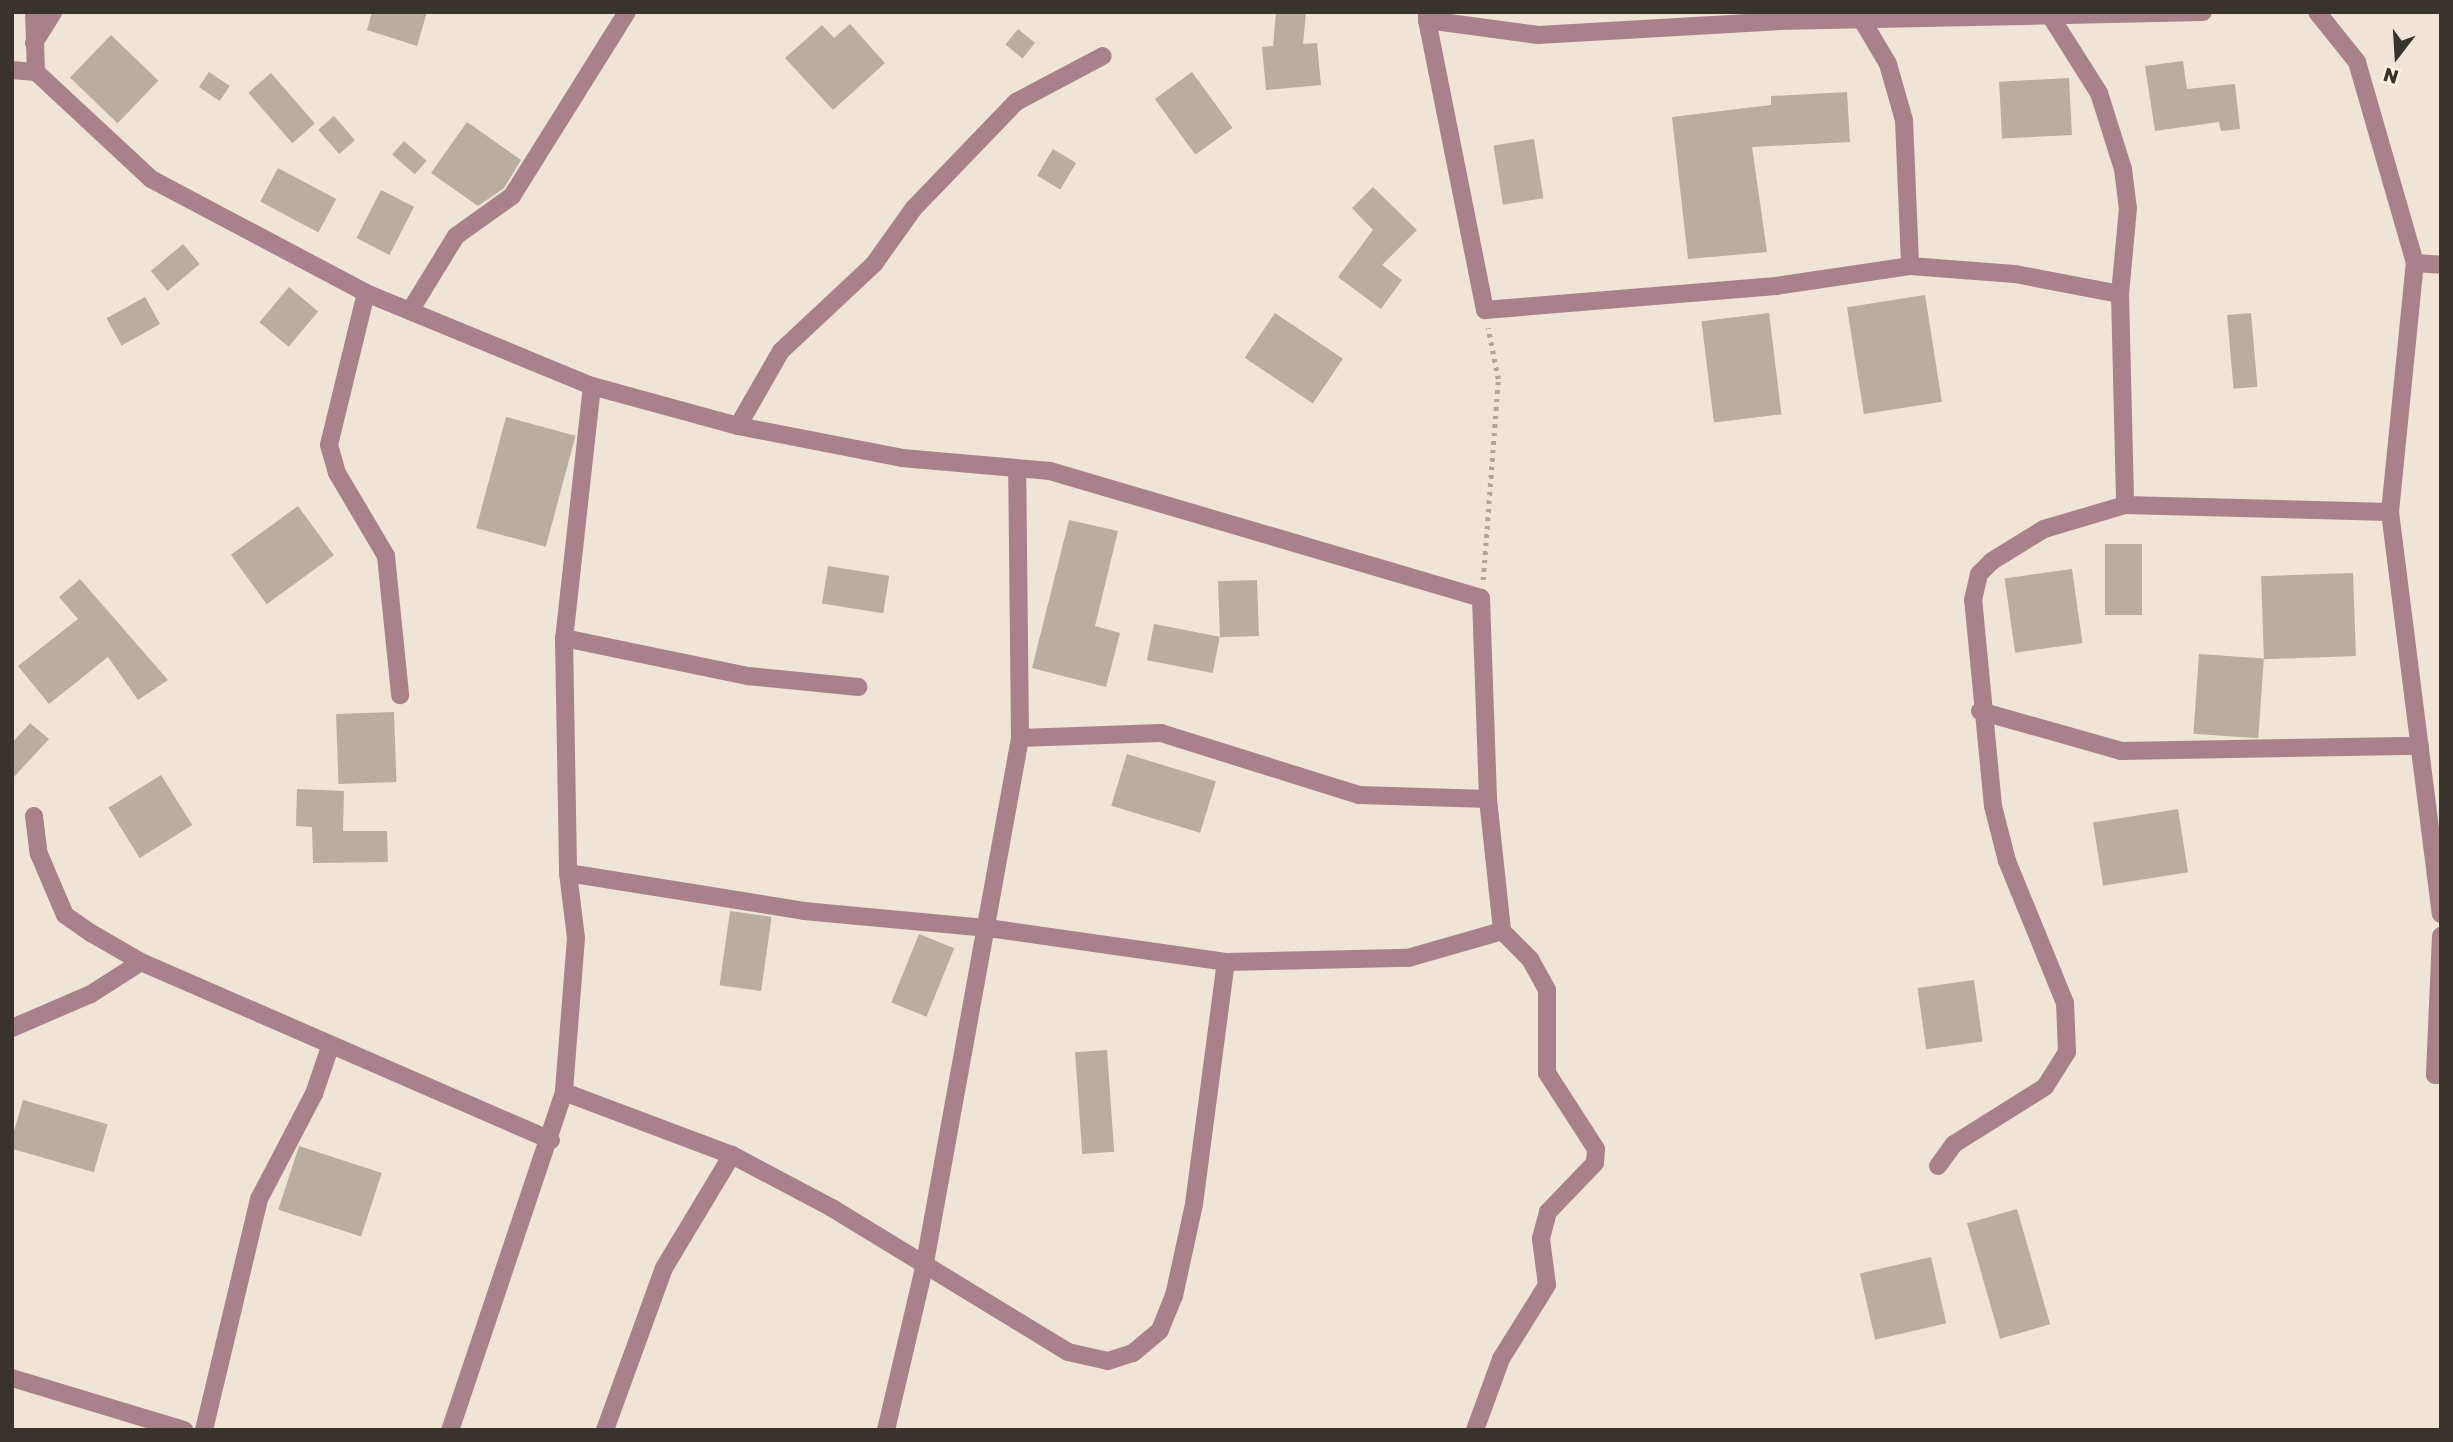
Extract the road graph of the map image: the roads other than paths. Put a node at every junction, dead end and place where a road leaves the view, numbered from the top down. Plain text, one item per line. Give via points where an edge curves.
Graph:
1 (34, 12) edge
2 (53, 12) edge
3 (626, 12) edge
4 (2203, 12) edge
5 (2317, 12) edge
6 (1427, 16) edge
7 (2051, 17) junction
8 (1862, 20) junction
9 (34, 43) junction
10 (1103, 56) dead end
11 (12, 70) edge
12 (36, 72) junction
13 (2415, 263) junction
14 (2441, 265) edge
15 (1910, 266) junction
16 (366, 293) junction
17 (2120, 294) junction
18 (410, 311) junction
19 (592, 386) junction
20 (738, 426) junction
21 (1017, 470) junction
22 (2125, 505) junction
23 (2390, 512) junction
24 (564, 638) junction
25 (858, 687) dead end
26 (400, 695) dead end
27 (1980, 711) junction
28 (1020, 738) junction
29 (2420, 746) junction
30 (1488, 799) junction
31 (34, 816) dead end
32 (568, 873) junction
33 (2441, 914) edge
34 (988, 928) junction
35 (1502, 931) junction
36 (2441, 936) edge
37 (141, 962) junction
38 (1226, 962) junction
39 (12, 1028) edge
40 (330, 1047) junction
41 (2441, 1074) edge
42 (564, 1093) junction
43 (551, 1140) junction
44 (732, 1155) junction
45 (1938, 1166) dead end
46 (923, 1268) junction
47 (12, 1378) edge
48 (184, 1430) edge
49 (204, 1430) edge
50 (450, 1430) edge
51 (605, 1430) edge
52 (887, 1430) edge
53 (1475, 1430) edge

1 - 9 street
2 - 9 street
3 - 18 street via 512,196 456,236
4 - 7 street
5 - 13 street via 2357,62
6 - 8 street via 1538,35
6 - 15 street via 1485,310 1776,286
7 - 8 street
7 - 17 street via 2099,93 2114,132 2128,208
8 - 15 street via 1888,64 1904,120
9 - 12 street
10 - 20 street via 1016,102 914,208 874,264 782,351
11 - 12 street
12 - 16 street via 151,179
13 - 14 street
13 - 23 street
15 - 17 street via 2015,274
16 - 18 street
16 - 26 street via 330,445 337,473 386,556
17 - 22 street
18 - 19 street
19 - 20 street
19 - 24 street
20 - 21 street via 902,458
21 - 28 street
21 - 30 street via 1050,471 1135,493 1318,546 1386,574 1481,598
22 - 23 street
22 - 27 street via 2044,528 1979,574 1973,600
23 - 29 street
24 - 25 street via 748,676
24 - 32 street
27 - 29 street via 2121,751
27 - 45 street via 2007,861 2065,1003 2067,1052 2045,1087 1954,1144
28 - 30 street via 1161,733 1359,795
28 - 34 street
29 - 33 street
30 - 35 street
31 - 37 street via 40,853 65,915
32 - 34 street via 804,911
32 - 42 street via 576,938
34 - 38 street
34 - 46 street
35 - 38 street via 1408,958
35 - 53 street via 1530,959 1547,990 1547,1073 1596,1149 1595,1164 1548,1212 1541,1239 1547,1285 1501,1359
36 - 41 street via 2435,1075
37 - 39 street
37 - 40 street
38 - 46 street via 1194,1204 1160,1330 1133,1353 1108,1361 1087,1357
40 - 43 street
40 - 49 street via 314,1094 259,1199
42 - 43 street
42 - 44 street
43 - 50 street
44 - 46 street via 832,1208
44 - 51 street via 664,1268
46 - 52 street
47 - 48 street

